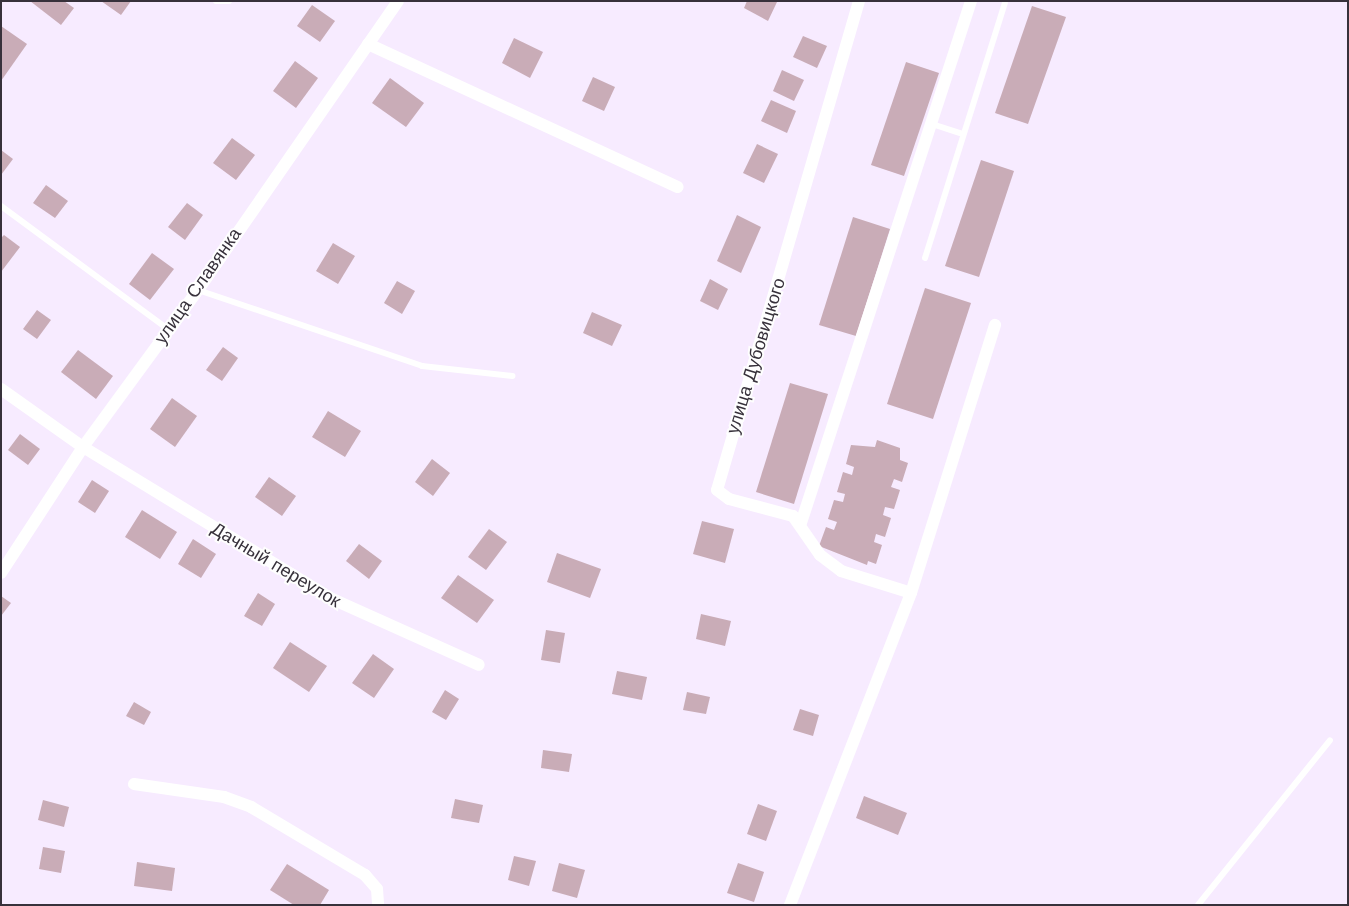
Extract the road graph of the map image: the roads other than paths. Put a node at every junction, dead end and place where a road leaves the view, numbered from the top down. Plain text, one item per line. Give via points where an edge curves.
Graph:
1 (216, 1) edge
2 (228, 1) edge
3 (398, 1) edge
4 (859, 1) edge
5 (971, 1) edge
6 (1005, 2) dead end
7 (368, 44) junction
8 (932, 124) junction
9 (962, 134) junction
10 (678, 187) dead end
11 (1, 206) edge
12 (925, 258) dead end
13 (198, 290) junction
14 (995, 325) dead end
15 (168, 329) junction
16 (512, 376) dead end
17 (1, 389) edge
18 (83, 447) junction
19 (801, 523) junction
20 (1, 573) edge
21 (911, 593) junction
22 (479, 665) dead end
23 (1330, 740) dead end
24 (134, 784) dead end
25 (378, 905) edge
26 (790, 905) edge
27 (1198, 905) edge

1 - 2 lane
3 - 7 street, улица Славянка
4 - 19 street, улица Дубовицкого via 778,291 717,482 717,490 729,499 780,510
5 - 8 street
6 - 9 lane
7 - 10 street
7 - 13 street, улица Славянка
8 - 9 lane
8 - 19 street
9 - 12 lane
11 - 15 lane
13 - 15 street, улица Славянка
13 - 16 lane via 422,366
14 - 21 street
15 - 18 street, улица Славянка
17 - 18 street, Дачный переулок
18 - 20 street, улица Славянка
18 - 22 street, Дачный переулок via 330,598
19 - 21 street, улица Дубовицкого via 830,565
21 - 26 street
23 - 27 lane
24 - 25 street via 224,797 259,811 365,875 377,889

